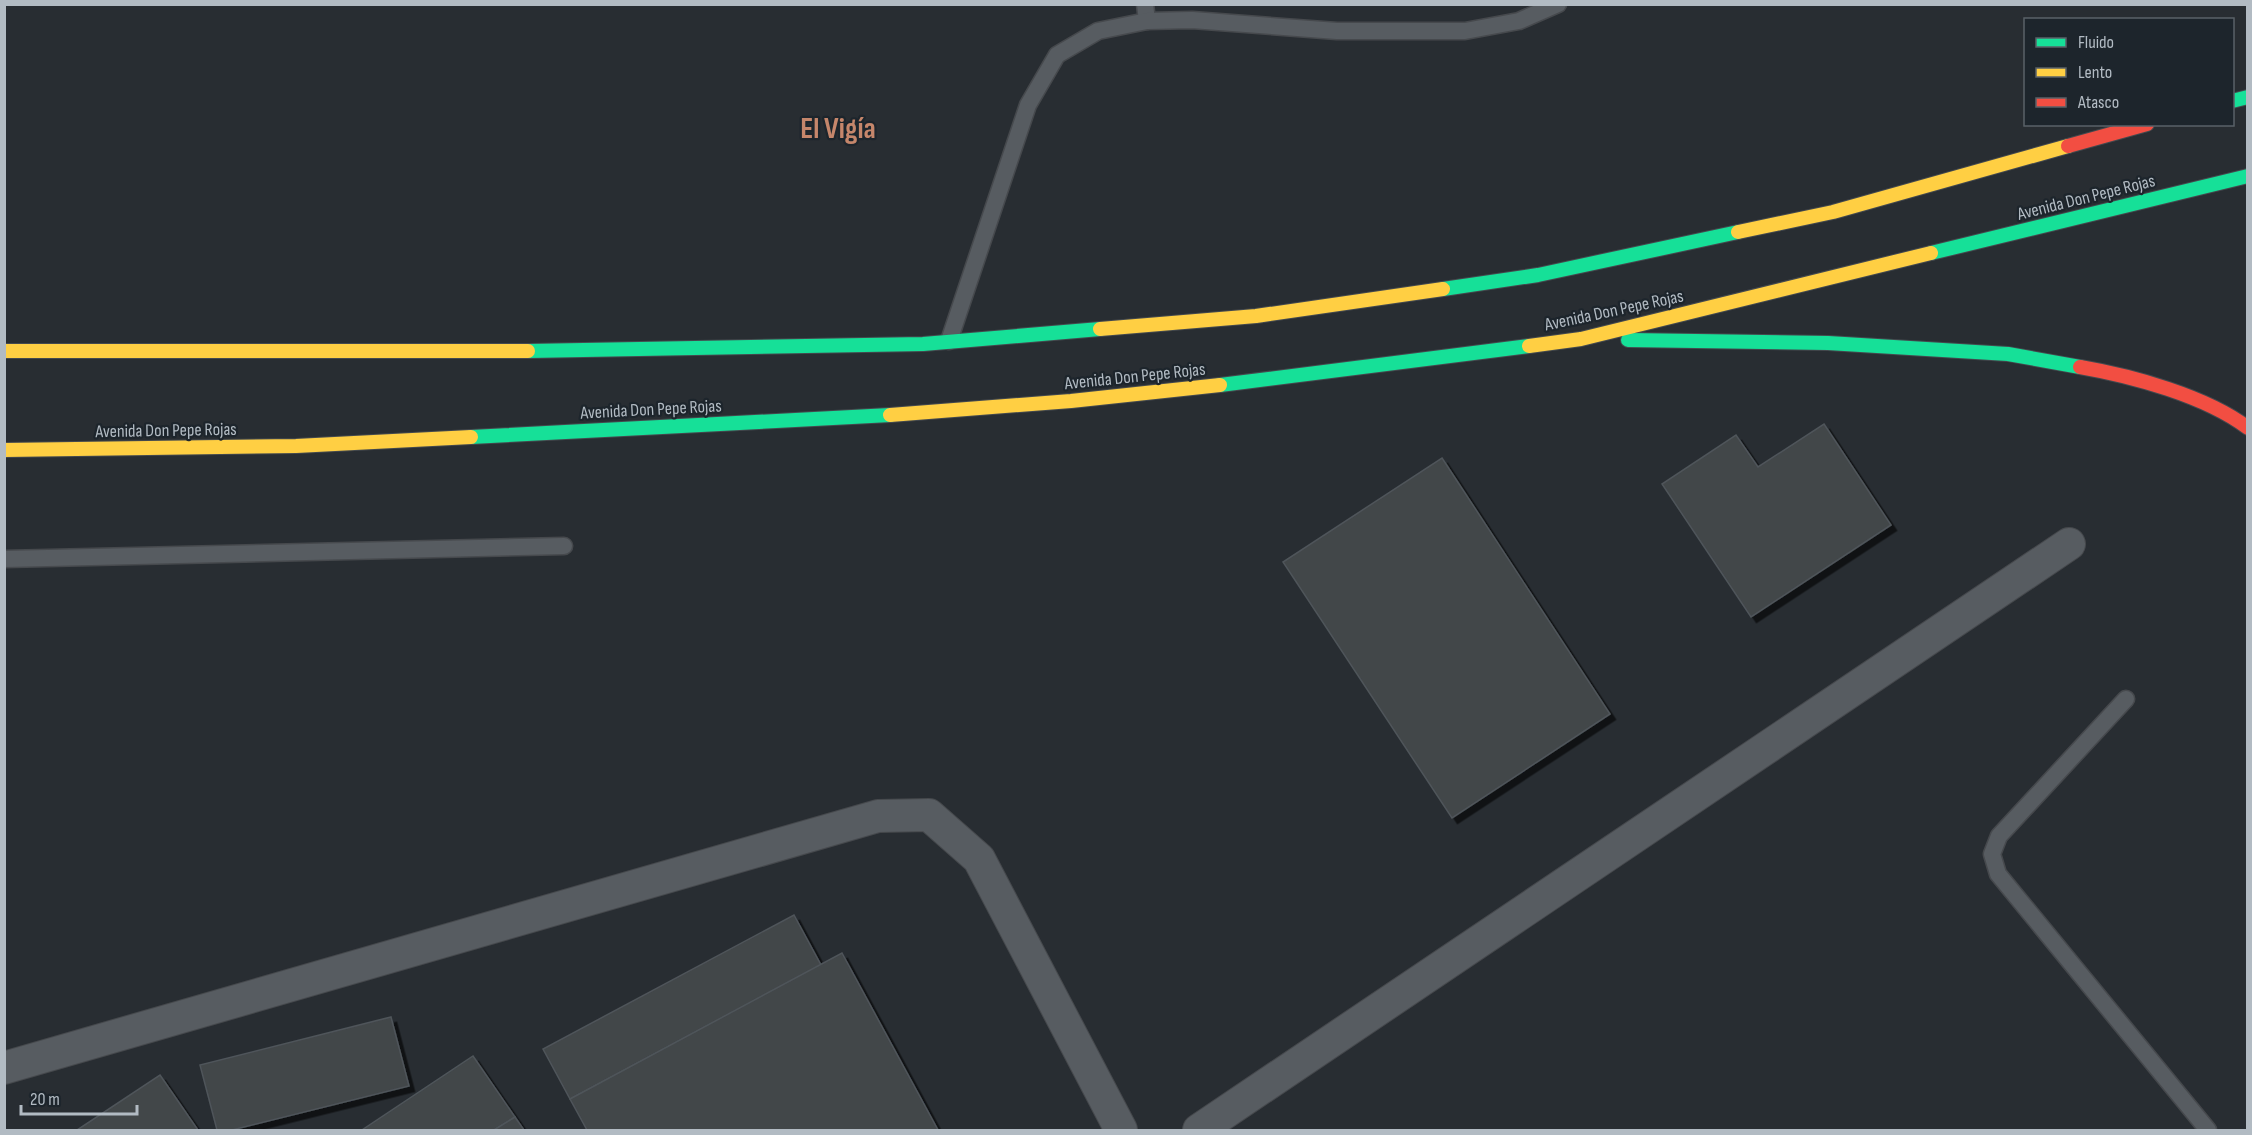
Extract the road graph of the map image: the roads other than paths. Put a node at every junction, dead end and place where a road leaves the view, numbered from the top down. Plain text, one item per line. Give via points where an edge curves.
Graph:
1 (1558, 4) edge
2 (1146, 13) edge
3 (2140, 126) edge
4 (2247, 176) edge
5 (1581, 339) junction
6 (950, 342) junction
7 (4, 351) edge
8 (2247, 428) edge
9 (4, 450) edge
10 (2069, 544) dead end
11 (564, 546) dead end
12 (4, 559) edge
13 (2126, 699) dead end
14 (4, 1068) edge
15 (1121, 1131) edge
16 (1199, 1131) edge
17 (2208, 1131) edge

1 - 2 lane via 1519,21 1465,31 1337,31
2 - 6 lane via 1098,31 1057,55 1028,105
3 - 6 highway via 1833,212 1538,275 1257,316
4 - 5 highway, Avenida Don Pepe Rojas
5 - 8 highway via 1828,343 2008,354 2130,376 2230,415
5 - 9 highway, Avenida Don Pepe Rojas via 1282,378 907,414 296,446
6 - 7 highway via 501,352
10 - 16 street
11 - 12 lane
13 - 17 lane via 2000,836 1992,854 1998,874
14 - 15 street via 878,816 929,815 980,859

